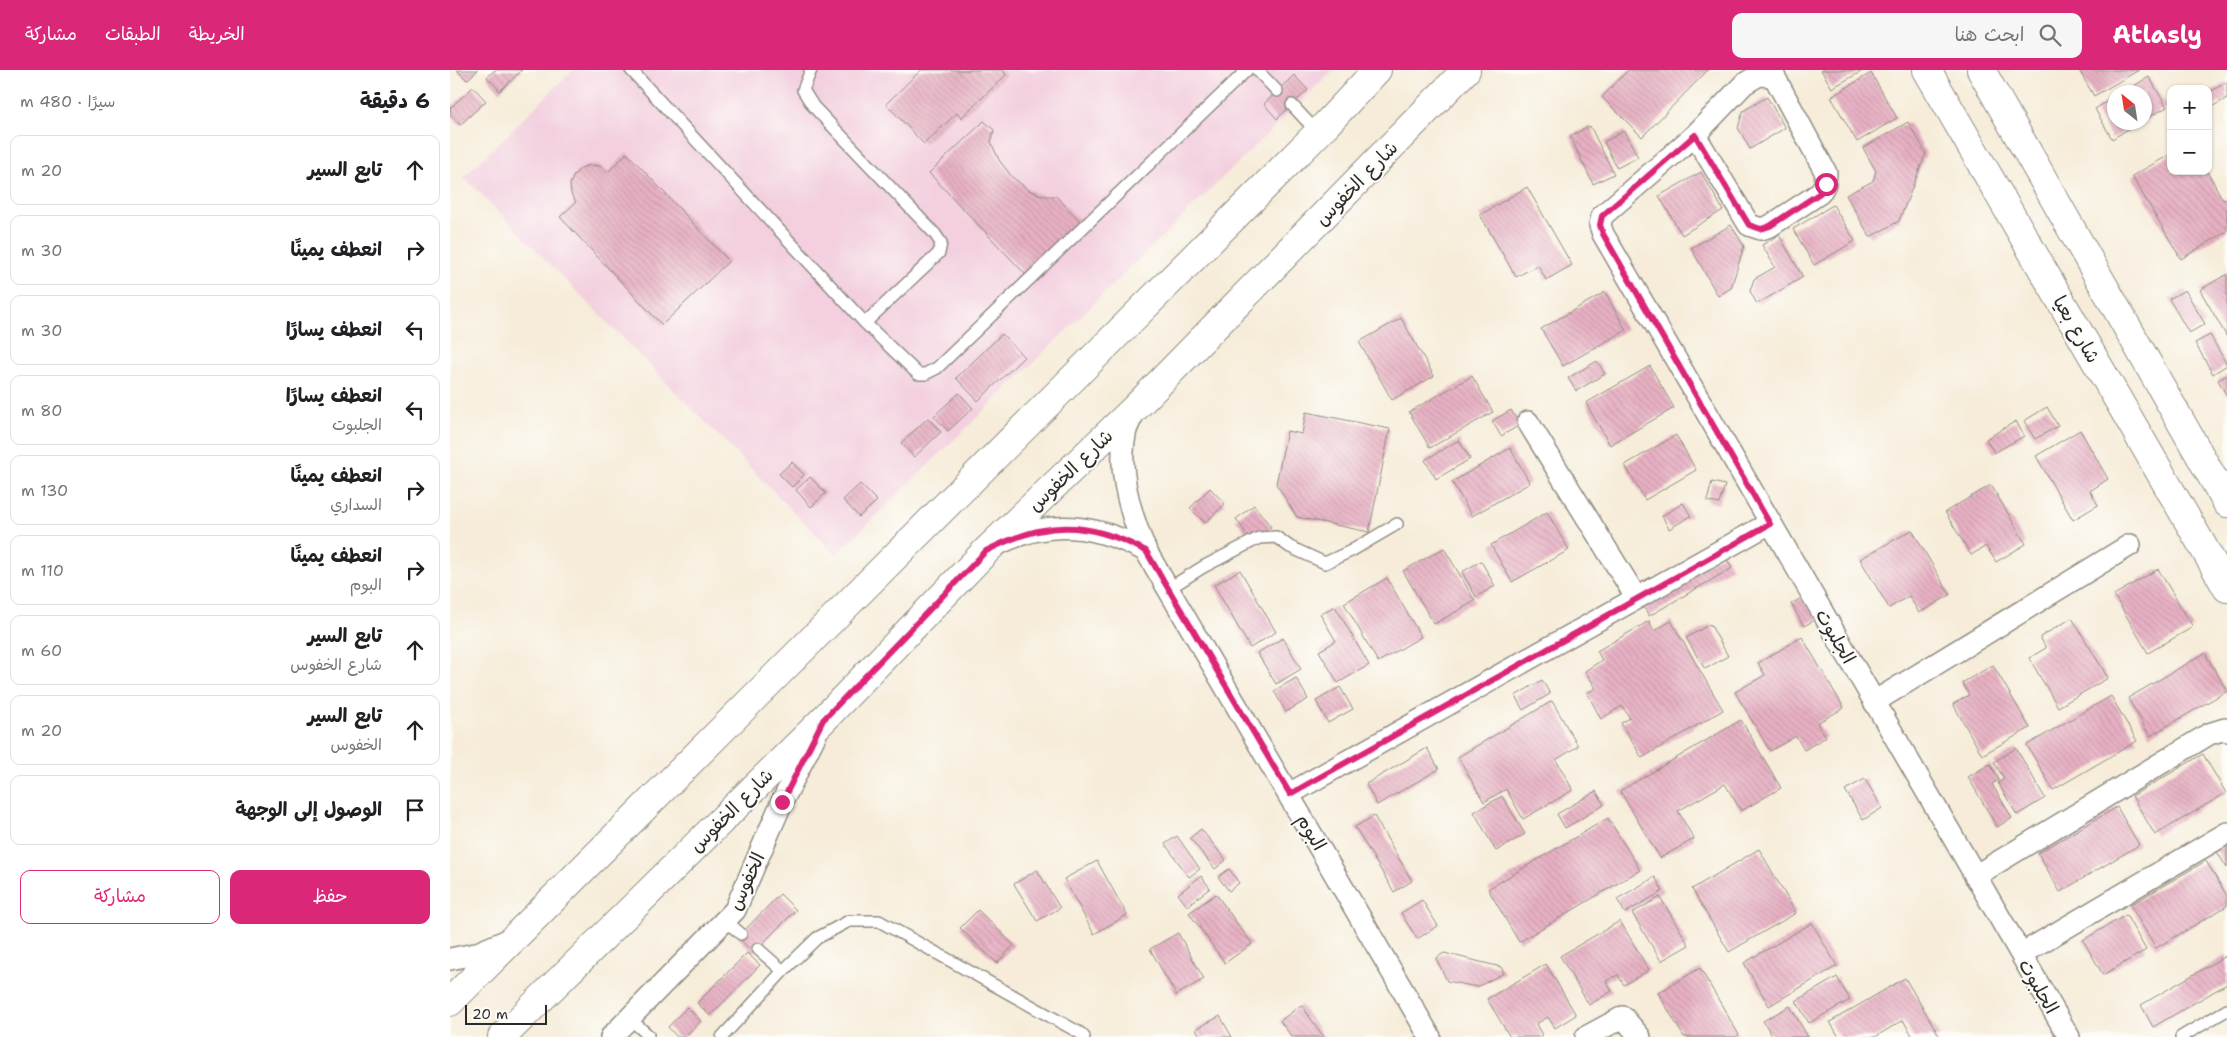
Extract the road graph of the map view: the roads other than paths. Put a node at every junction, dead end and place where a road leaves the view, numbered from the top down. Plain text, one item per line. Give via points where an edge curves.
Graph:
1 (631, 70) edge
2 (810, 70) edge
3 (1248, 70) edge
4 (1258, 70) edge
5 (1377, 70) edge
6 (1466, 70) edge
7 (1927, 70) edge
8 (1981, 70) edge
9 (1277, 91) dead end
10 (1292, 105) dead end
11 (1318, 133) junction
12 (1695, 135) junction
13 (865, 323) junction
14 (1136, 407) junction
15 (1528, 422) dead end
16 (2227, 503) edge
17 (1397, 524) dead end
18 (1770, 524) junction
19 (2130, 546) dead end
20 (986, 551) junction
21 (1146, 551) junction
22 (2227, 588) edge
23 (1168, 589) junction
24 (1636, 597) junction
25 (1874, 702) junction
26 (823, 720) junction
27 (2227, 731) edge
28 (1290, 794) junction
29 (2227, 834) edge
30 (1975, 876) junction
31 (516, 937) junction
32 (758, 949) dead end
33 (2021, 954) junction
34 (450, 959) edge
35 (783, 971) junction
36 (450, 1002) edge
37 (2227, 1010) edge
38 (629, 1018) junction
39 (648, 1035) dead end
40 (502, 1037) edge
41 (611, 1037) edge
42 (722, 1037) edge
43 (1084, 1037) edge
44 (1430, 1037) edge
45 (1586, 1037) edge
46 (1640, 1037) edge
47 (2069, 1037) edge
48 (2181, 1037) edge

1 - 13 lane
2 - 13 lane via 803,90 813,106 941,243 938,253
3 - 13 lane via 937,368 918,374
4 - 9 lane
5 - 11 street
6 - 14 street, شارع الخفوس
7 - 22 street, شارع بعيا
8 - 16 street
10 - 11 lane
11 - 31 street
12 - 12 street via 1744,84 1759,75 1774,76 1826,173 1826,184 1820,193 1770,226 1761,229 1749,225
12 - 18 street, الجلبوت via 1602,216 1600,225
14 - 20 street, شارع الخفوس
14 - 21 street, البوم via 1125,434 1124,464 1134,523
15 - 24 street
17 - 23 lane via 1325,563 1276,537 1259,538
18 - 24 street
18 - 25 street, الجلبوت
19 - 25 street
20 - 21 street via 1011,538 1038,530 1066,527 1094,530 1121,538
20 - 26 street, شارع الخفوس
21 - 23 street, البوم
23 - 28 street, البوم
24 - 28 street
25 - 30 street, الجلبوت
26 - 38 street, الخفوس via 782,802 742,896 734,928
26 - 40 street, شارع الخفوس
27 - 30 street via 2209,734
28 - 44 street, البوم
29 - 33 street
30 - 33 street, الجلبوت
31 - 34 street via 475,954
31 - 36 street
32 - 35 lane
33 - 47 street, الجلبوت
35 - 42 lane
35 - 43 lane via 817,938 849,921 879,921
37 - 48 lane
38 - 39 lane
38 - 41 street, الخفوس
45 - 46 street via 1623,1017

